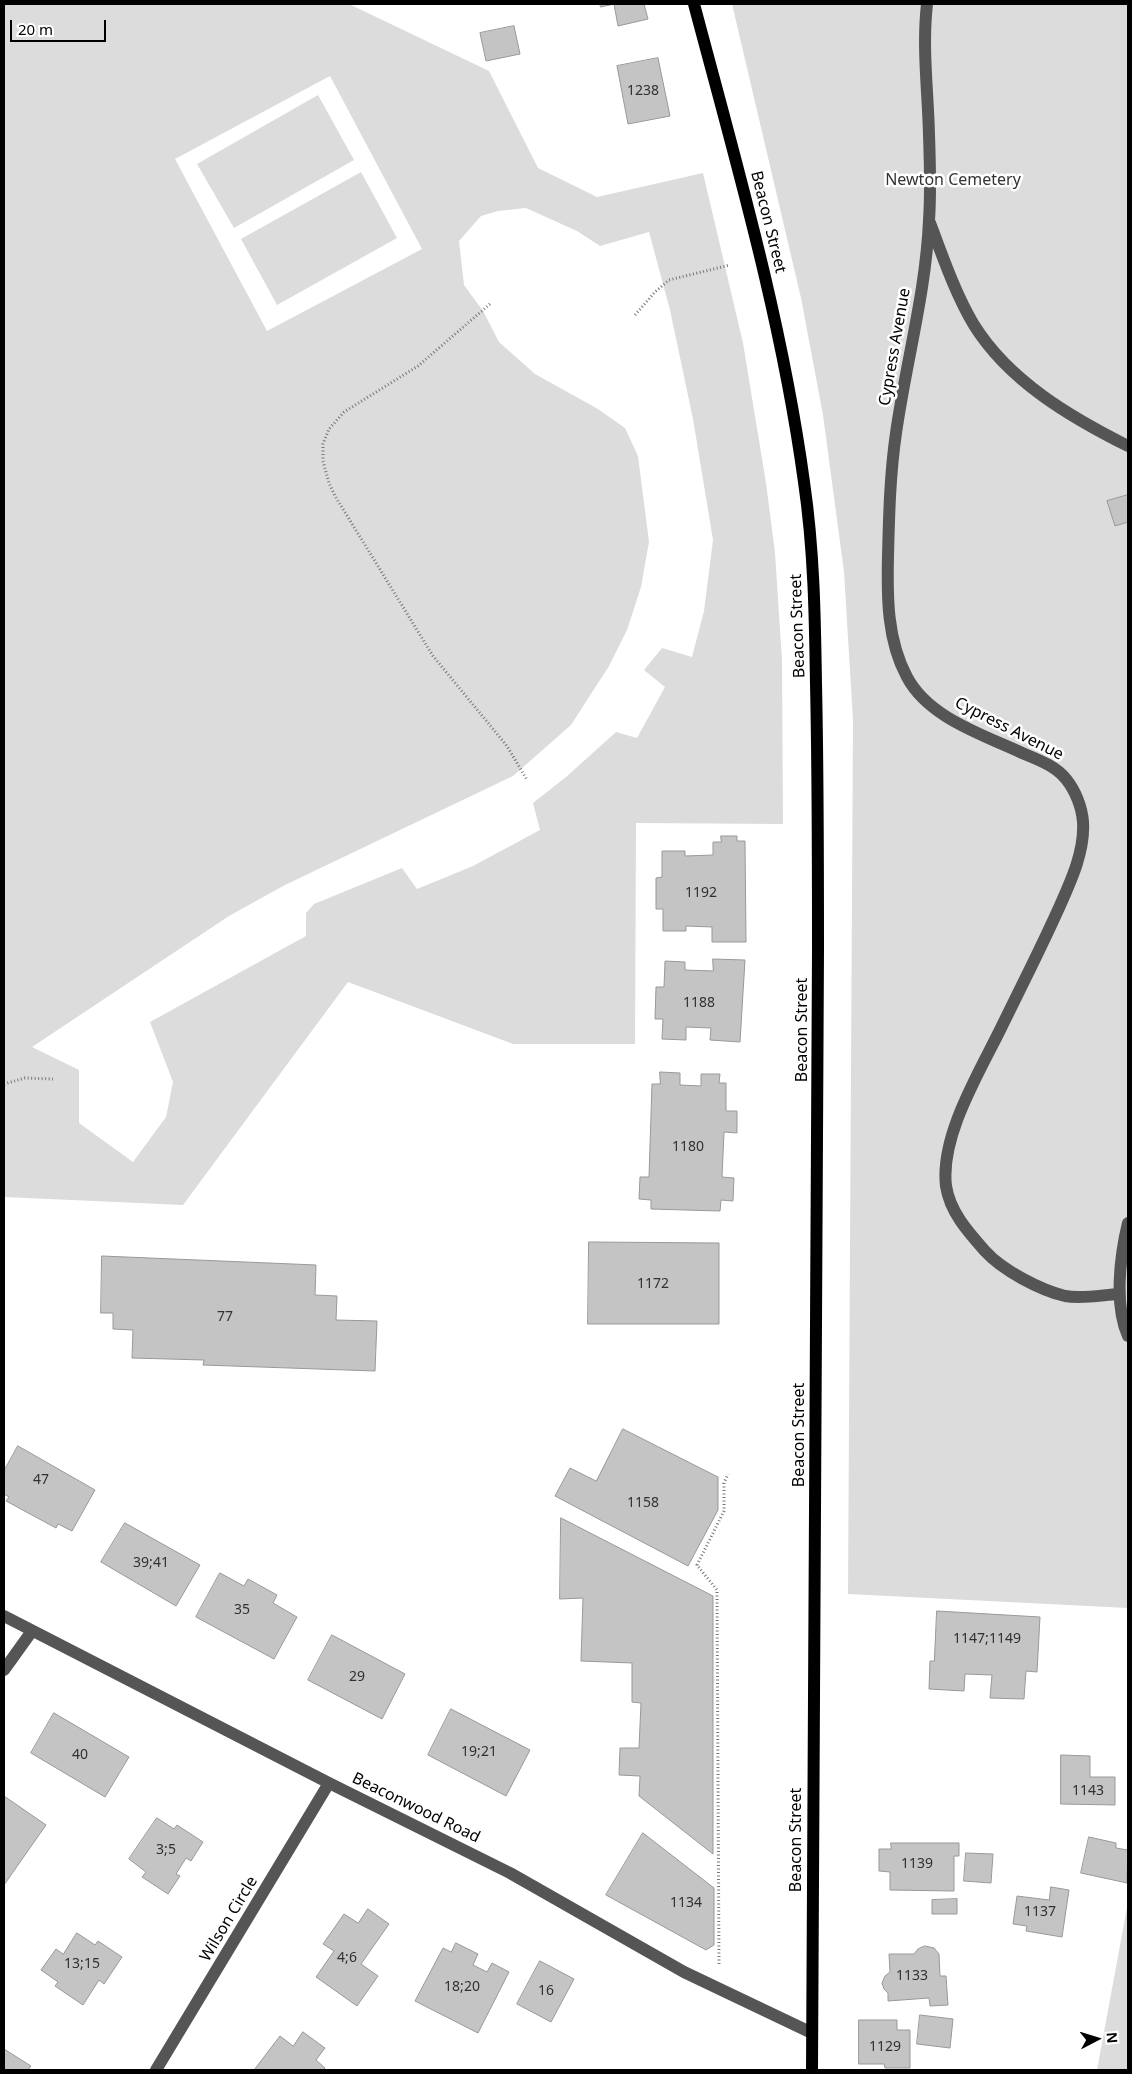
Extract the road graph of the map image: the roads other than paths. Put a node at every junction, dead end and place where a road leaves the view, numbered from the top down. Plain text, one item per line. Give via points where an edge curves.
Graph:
1 (694, 4) edge
2 (927, 4) edge
3 (929, 221) junction
4 (1128, 446) edge
5 (1128, 1223) edge
6 (1119, 1294) junction
7 (1128, 1336) edge
8 (4, 1616) edge
9 (32, 1631) junction
10 (4, 1670) edge
11 (330, 1784) junction
12 (812, 2033) junction
13 (156, 2070) edge
14 (812, 2070) edge

1 - 12 main road, Beacon Street via 777,326 804,482 814,575 818,960
2 - 3 street, Cypress Avenue via 924,53 929,134
3 - 4 street via 970,316 1000,360 1051,402
3 - 6 street, Cypress Avenue via 921,300 889,489 889,618 896,651 908,680 927,703 954,721 1047,763 1065,776 1075,793 1083,820 1082,845 1071,880 958,1117 945,1158 946,1190 961,1225 993,1260 1066,1296
5 - 6 street
6 - 7 street
8 - 9 street, Beaconwood Road
9 - 10 street
9 - 11 street, Beaconwood Road
11 - 12 street, Beaconwood Road via 510,1873 684,1972
11 - 13 street, Wilson Circle
12 - 14 main road, Beacon Street

